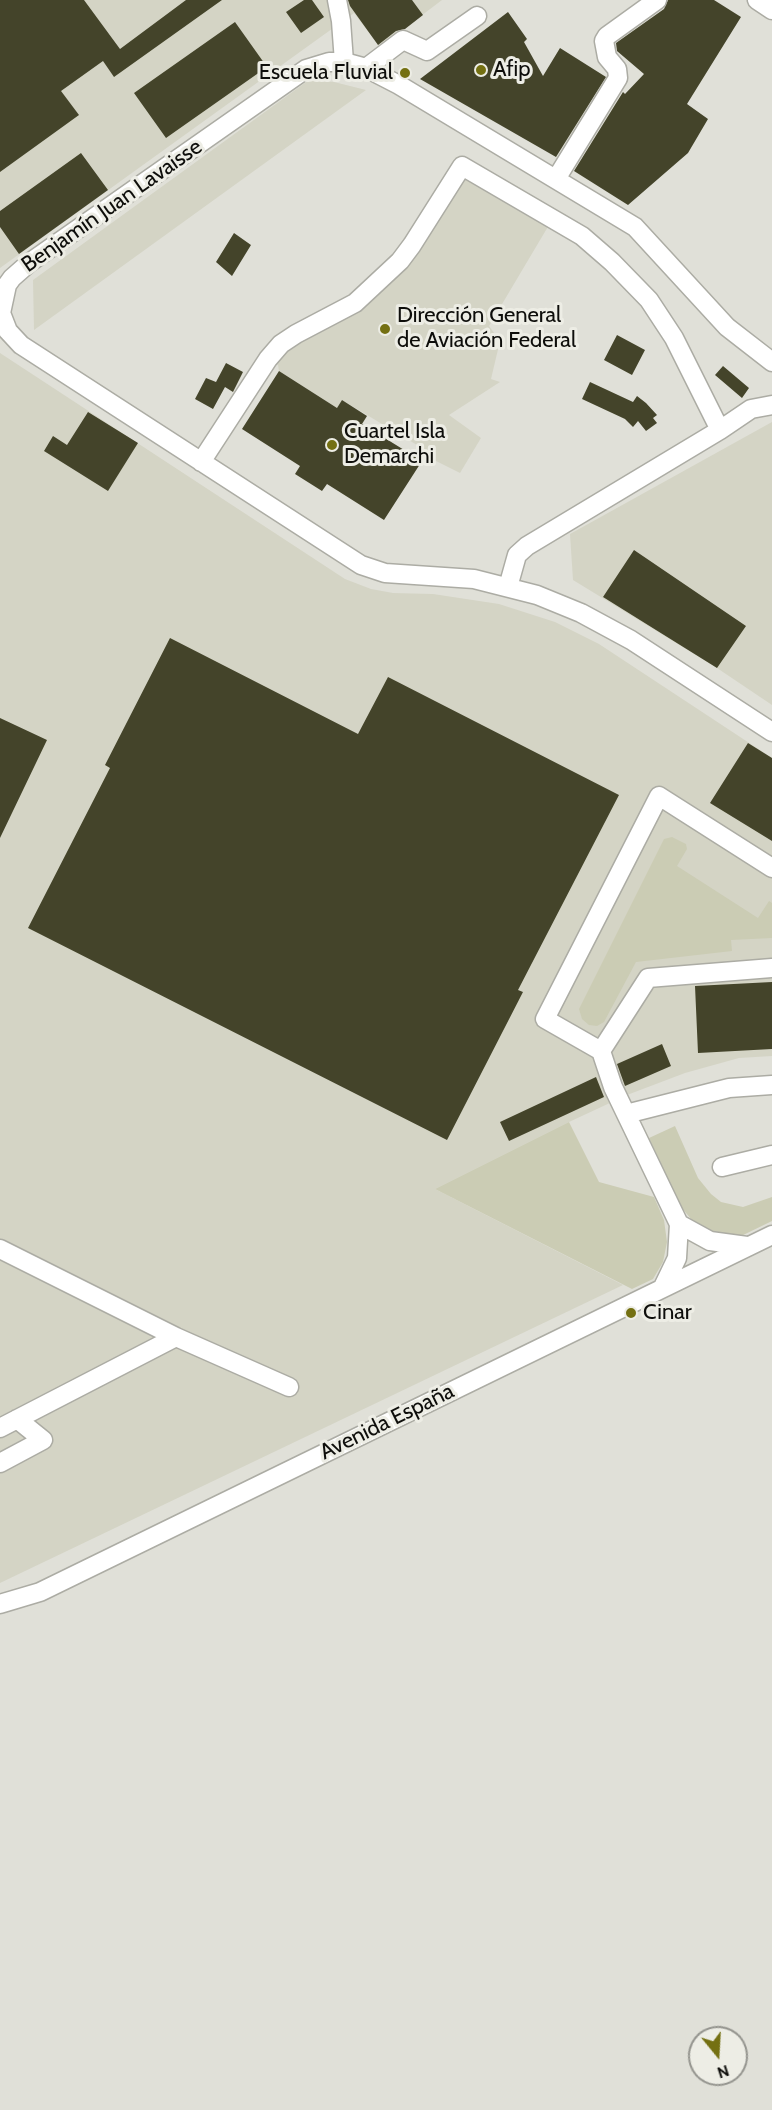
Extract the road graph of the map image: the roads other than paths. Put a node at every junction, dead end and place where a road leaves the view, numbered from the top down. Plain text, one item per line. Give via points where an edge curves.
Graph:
1 (337, 0) edge
2 (657, 0) edge
3 (477, 16) dead end
4 (344, 62) junction
5 (366, 68) junction
6 (556, 179) junction
7 (772, 362) edge
8 (772, 405) edge
9 (720, 430) junction
10 (201, 462) junction
11 (508, 587) junction
12 (772, 732) edge
13 (772, 868) edge
14 (772, 968) edge
15 (601, 1051) junction
16 (772, 1085) edge
17 (626, 1114) junction
18 (772, 1155) edge
19 (722, 1167) dead end
20 (679, 1224) junction
21 (772, 1235) edge
22 (748, 1246) junction
23 (0, 1250) edge
24 (663, 1287) junction
25 (176, 1337) junction
26 (289, 1387) dead end
27 (17, 1419) junction
28 (0, 1428) edge
29 (0, 1463) edge
30 (0, 1604) edge

1 - 4 street
2 - 6 street via 604,41 618,78
3 - 5 street via 428,51 403,40
4 - 5 street, Benjamín Juan Lavaisse
4 - 10 street, Benjamín Juan Lavaisse via 306,69 28,263 7,285 1,313 13,339
5 - 6 street, Benjamín Juan Lavaisse
6 - 7 street, Benjamín Juan Lavaisse via 635,227 728,327
8 - 9 street via 751,409
9 - 10 street via 674,338 649,300 582,236 462,166 412,245 388,273 355,303 296,334 268,358
9 - 11 street via 527,546 517,555
10 - 11 street, Benjamín Juan Lavaisse via 361,565 385,573 474,579
11 - 12 street, Benjamín Juan Lavaisse via 581,613 631,640
13 - 15 street via 659,796 545,1018
14 - 15 street via 648,978
15 - 17 street
16 - 17 street via 729,1088
17 - 20 street
18 - 19 street
20 - 22 street via 710,1241
20 - 24 street via 678,1258
21 - 22 street, Avenida España
22 - 24 street, Avenida España
23 - 25 street
24 - 30 street, Avenida España via 40,1592
25 - 26 street
25 - 27 street
27 - 28 street
27 - 29 street via 43,1440

